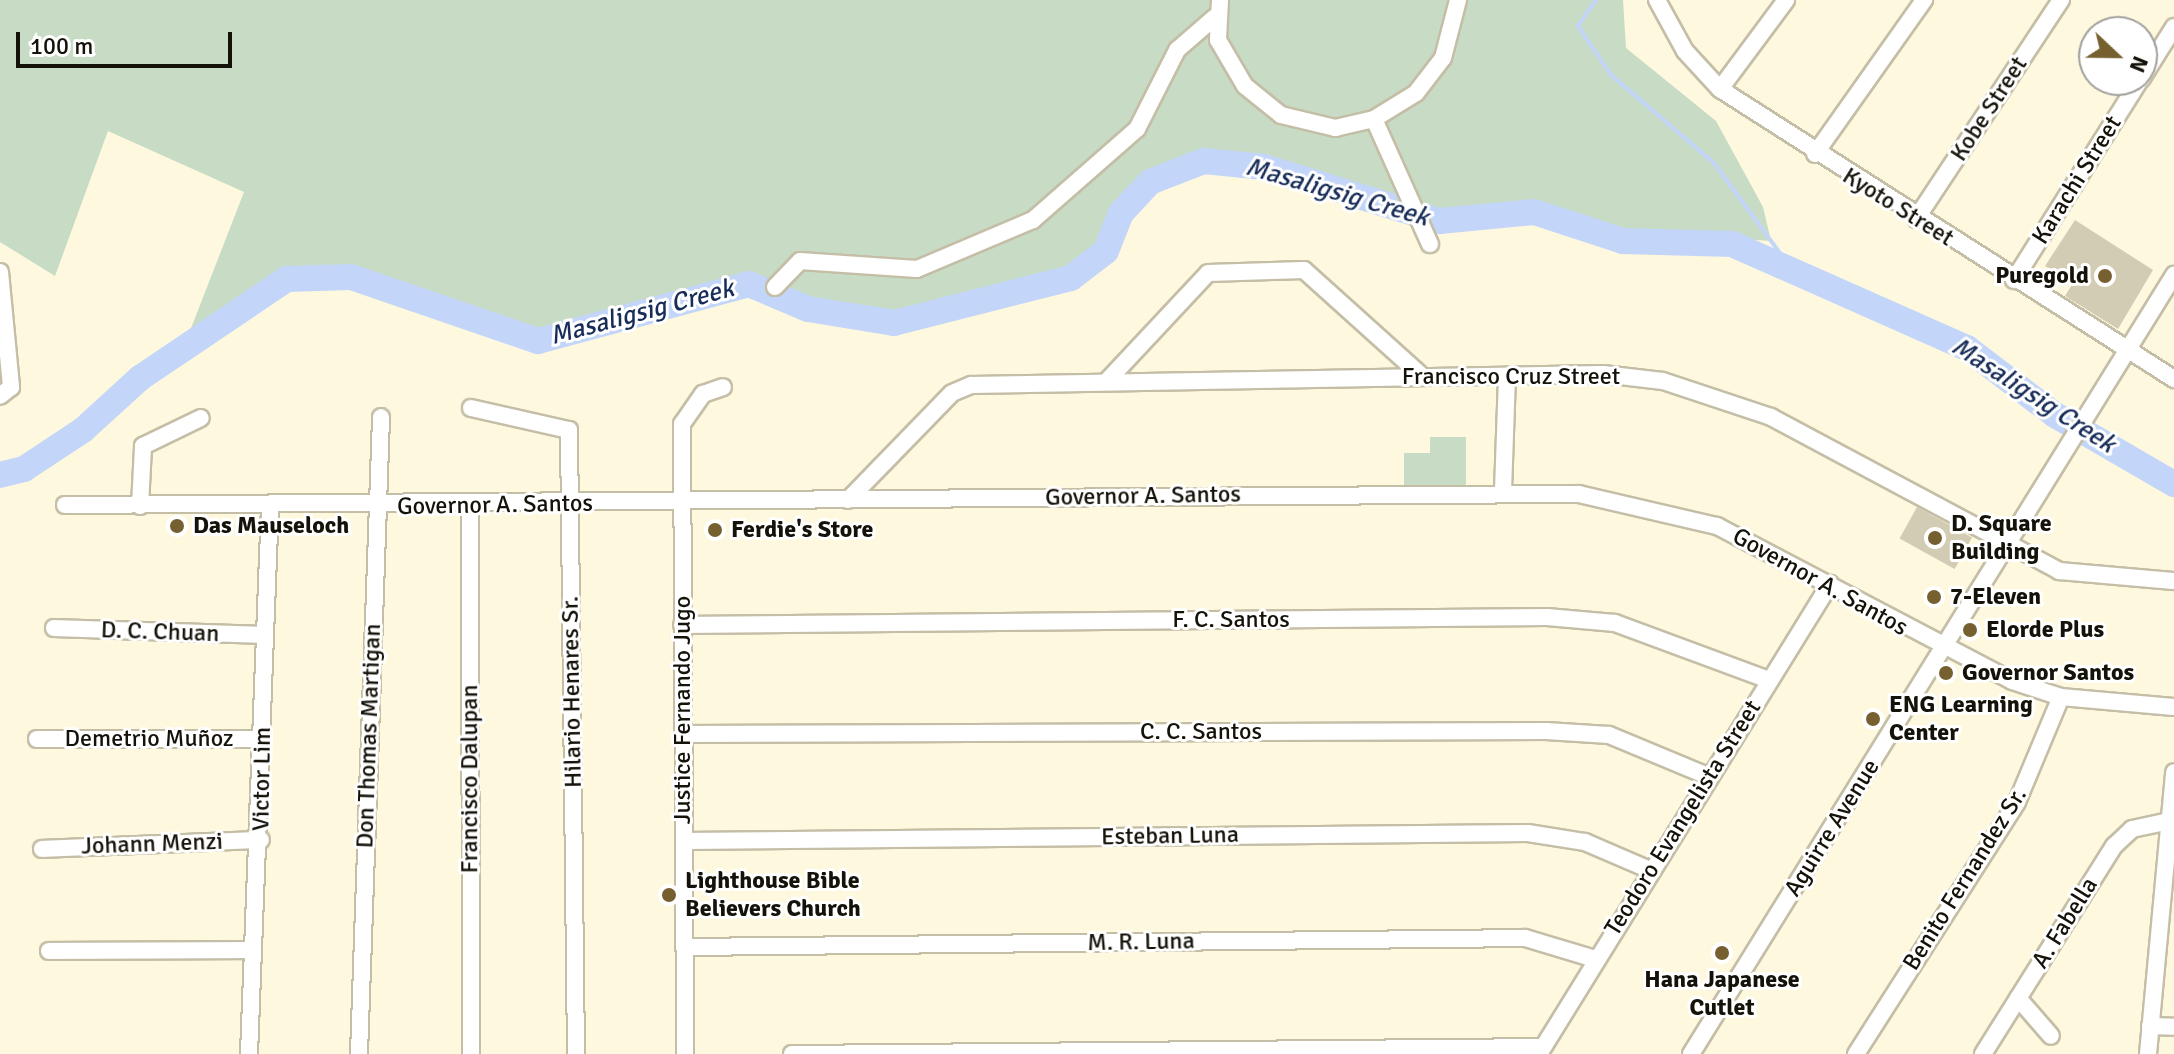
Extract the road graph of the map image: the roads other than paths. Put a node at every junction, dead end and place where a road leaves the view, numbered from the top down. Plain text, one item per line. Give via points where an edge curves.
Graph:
1 (1458, 0) edge
2 (1657, 0) edge
3 (1786, 0) edge
4 (1924, 0) edge
5 (2061, 0) edge
6 (1218, 8) edge
7 (2174, 27) edge
8 (2158, 52) edge
9 (1720, 89) junction
10 (2130, 96) edge
11 (1374, 119) junction
12 (1815, 154) junction
13 (1916, 219) junction
14 (1427, 236) dead end
15 (0, 272) edge
16 (2174, 275) edge
17 (2014, 280) junction
18 (775, 287) dead end
19 (2127, 351) junction
20 (1423, 377) junction
21 (1507, 377) junction
22 (2174, 379) edge
23 (1108, 380) junction
24 (723, 387) dead end
25 (0, 396) edge
26 (471, 408) dead end
27 (381, 417) dead end
28 (201, 418) dead end
29 (1503, 491) junction
30 (848, 500) junction
31 (681, 502) junction
32 (270, 504) junction
33 (470, 504) junction
34 (569, 504) junction
35 (65, 505) dead end
36 (140, 506) junction
37 (376, 508) junction
38 (2006, 547) junction
39 (2174, 581) edge
40 (1830, 584) junction
41 (682, 625) junction
42 (54, 628) dead end
43 (265, 635) junction
44 (1943, 649) junction
45 (1769, 680) junction
46 (2061, 697) junction
47 (2174, 707) edge
48 (683, 734) junction
49 (37, 739) dead end
50 (261, 739) junction
51 (2174, 772) edge
52 (1710, 777) junction
53 (2170, 821) junction
54 (261, 840) junction
55 (684, 841) junction
56 (42, 849) dead end
57 (1650, 870) junction
58 (685, 947) junction
59 (253, 950) junction
60 (49, 951) dead end
61 (1595, 959) junction
62 (2018, 998) junction
63 (2150, 1026) junction
64 (2174, 1027) edge
65 (2051, 1036) dead end
66 (1541, 1051) edge
67 (249, 1054) edge
68 (359, 1054) edge
69 (471, 1054) edge
70 (576, 1054) edge
71 (685, 1054) edge
72 (792, 1054) edge
73 (1691, 1054) edge
74 (1856, 1054) edge
75 (1983, 1054) edge
76 (2148, 1054) edge

1 - 11 street via 1434,73
2 - 9 street, Kyoto Street via 1685,51
3 - 9 street
4 - 12 street
5 - 13 street, Kobe Street
6 - 11 street via 1229,65 1271,108 1319,127
6 - 18 street via 1177,50 1137,129 1033,220 917,269 800,261
7 - 8 street, Karachi Street
9 - 12 street, Kyoto Street
10 - 17 street, Karachi Street
11 - 14 street
12 - 13 street, Kyoto Street
13 - 17 street, Kyoto Street
15 - 25 street via 11,387
16 - 19 street, Aguirre Avenue
17 - 19 street, Kyoto Street
19 - 22 street, Kyoto Street
19 - 38 street, Aguirre Avenue
20 - 21 street, Francisco Cruz Street
20 - 23 street, Francisco Cruz Street
20 - 23 street via 1304,270 1208,273
21 - 29 street
21 - 38 street, Francisco Cruz Street via 1622,375 1732,401 1805,431
23 - 30 street, Francisco Cruz Street via 990,382 952,393
24 - 31 street, Justice Fernando Jugo via 703,394 682,424
26 - 34 street, Hilario Henares Sr. via 569,430
27 - 37 street, Don Thomas Martigan
28 - 36 street via 143,446
29 - 30 street, Governor A. Santos
29 - 40 street, Governor A. Santos via 1579,494 1679,513 1777,552
30 - 31 street, Governor A. Santos
31 - 34 street, Governor A. Santos
31 - 41 street, Justice Fernando Jugo
32 - 36 street, Governor A. Santos
32 - 37 street, Governor A. Santos
32 - 43 street, Victor Lim
33 - 34 street, Governor A. Santos
33 - 37 street, Governor A. Santos
33 - 69 street, Francisco Dalupan
34 - 70 street, Hilario Henares Sr.
35 - 36 street, Governor A. Santos
37 - 68 street, Don Thomas Martigan
38 - 39 street, Francisco Cruz Street via 2080,578
38 - 44 street, Aguirre Avenue
40 - 44 street, Governor A. Santos
40 - 45 street, Teodoro Evangelista Street
41 - 45 street, F. C. Santos via 1547,617 1615,623
41 - 48 street, Justice Fernando Jugo
42 - 43 street, D. C. Chuan
43 - 50 street, Victor Lim
44 - 46 street, Governor A. Santos
44 - 73 street, Aguirre Avenue
45 - 52 street, Teodoro Evangelista Street
46 - 47 street, Governor A. Santos
46 - 74 street, Benito Fernandez Sr. via 2017,802
48 - 52 street, C. C. Santos via 1546,731 1609,735
48 - 55 street, Justice Fernando Jugo
49 - 50 street, Demetrio Muñoz
50 - 54 street, Victor Lim
51 - 53 street
52 - 57 street, Teodoro Evangelista Street
53 - 62 street, A. Fabella via 2132,829 2114,846
53 - 63 street
54 - 56 street, Johann Menzi
54 - 59 street, Victor Lim
55 - 57 street, Esteban Luna via 1528,833 1585,842
55 - 58 street, Justice Fernando Jugo
57 - 61 street, Teodoro Evangelista Street
58 - 61 street, M. R. Luna via 1525,938
58 - 71 street, Justice Fernando Jugo
59 - 60 street
59 - 67 street, Victor Lim
61 - 66 street, Teodoro Evangelista Street
62 - 65 street
62 - 75 street, A. Fabella
63 - 64 street
63 - 76 street
66 - 72 street

